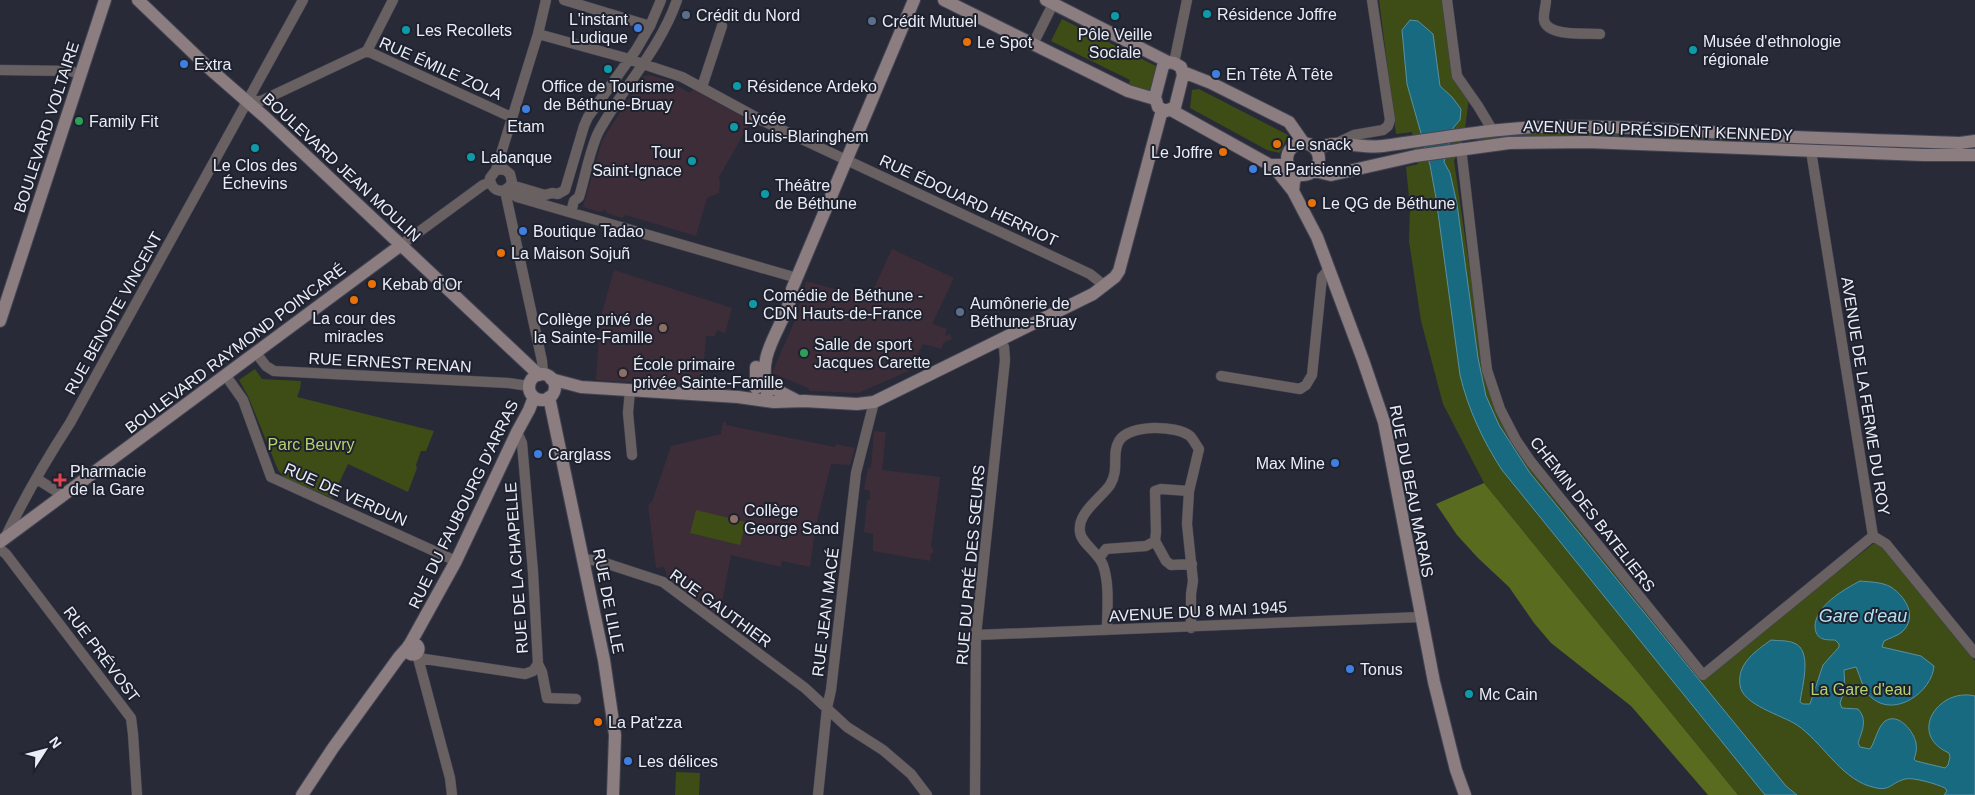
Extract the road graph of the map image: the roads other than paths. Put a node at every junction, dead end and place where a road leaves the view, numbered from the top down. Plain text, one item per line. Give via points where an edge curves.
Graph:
1 (104, 0) edge
2 (138, 0) edge
3 (303, 0) edge
4 (394, 0) edge
5 (546, 0) edge
6 (564, 0) edge
7 (661, 0) edge
8 (678, 0) edge
9 (914, 0) edge
10 (944, 0) edge
11 (1187, 0) edge
12 (1372, 0) edge
13 (1447, 0) edge
14 (1546, 0) edge
15 (1050, 2) edge
16 (650, 26) junction
17 (722, 26) dead end
18 (538, 34) junction
19 (1600, 34) dead end
20 (1033, 44) junction
21 (367, 51) junction
22 (628, 60) junction
23 (644, 65) junction
24 (1175, 66) junction
25 (0, 70) edge
26 (80, 74) junction
27 (702, 87) junction
28 (248, 101) junction
29 (1162, 106) junction
30 (594, 108) junction
31 (511, 117) junction
32 (607, 118) junction
33 (1492, 131) junction
34 (1807, 138) junction
35 (1975, 141) edge
36 (1303, 142) junction
37 (1336, 144) junction
38 (1316, 149) junction
39 (1457, 149) junction
40 (1811, 151) junction
41 (1975, 156) edge
42 (846, 158) junction
43 (1273, 166) junction
44 (496, 170) junction
45 (1292, 170) junction
46 (1314, 171) junction
47 (490, 182) junction
48 (509, 186) junction
49 (1293, 191) junction
50 (571, 212) junction
51 (401, 246) junction
52 (1329, 269) junction
53 (794, 283) junction
54 (1105, 286) junction
55 (0, 321) edge
56 (998, 341) junction
57 (256, 353) junction
58 (226, 376) junction
59 (1222, 376) dead end
60 (541, 388) junction
61 (630, 390) junction
62 (761, 392) junction
63 (874, 402) junction
64 (517, 432) junction
65 (632, 455) dead end
66 (37, 479) junction
67 (1189, 492) junction
68 (62, 497) junction
69 (1873, 536) junction
70 (1155, 541) junction
71 (2, 544) edge
72 (1099, 558) junction
73 (584, 559) junction
74 (456, 561) junction
75 (1192, 564) junction
76 (1421, 617) junction
77 (1191, 628) junction
78 (1107, 630) junction
79 (976, 635) junction
80 (414, 650) junction
81 (1975, 653) edge
82 (538, 664) junction
83 (576, 699) dead end
84 (826, 708) junction
85 (137, 795) edge
86 (302, 795) edge
87 (452, 795) edge
88 (613, 795) edge
89 (818, 795) edge
90 (927, 795) edge
91 (975, 795) edge
92 (1466, 795) edge

1 - 26 main road, BOULEVARD VOLTAIRE
2 - 28 main road, BOULEVARD JEAN MOULIN
3 - 28 street, RUE BENOITE VINCENT
4 - 21 street
5 - 18 street
6 - 16 street
7 - 16 street
8 - 23 street via 666,29
9 - 42 main road
10 - 20 main road
11 - 24 street
12 - 37 street via 1390,120 1383,130 1354,135
13 - 33 street via 1457,76
14 - 19 street via 1544,20 1547,27 1555,32
15 - 20 street
15 - 24 main road
16 - 22 street
17 - 27 street
18 - 22 street, RUE ÉDOUARD HERRIOT
18 - 31 street
20 - 29 main road
21 - 28 street, RUE ÉMILE ZOLA via 261,101
21 - 31 street, RUE ÉMILE ZOLA
22 - 23 street, RUE ÉDOUARD HERRIOT
22 - 30 street
23 - 27 street, RUE ÉDOUARD HERRIOT
23 - 32 street
24 - 29 main road via 1163,66
24 - 29 main road via 1175,107
24 - 36 main road via 1289,122
25 - 26 street
26 - 55 main road, BOULEVARD VOLTAIRE
27 - 42 street, RUE ÉDOUARD HERRIOT via 763,121
28 - 51 main road, BOULEVARD JEAN MOULIN
28 - 66 street, RUE BENOITE VINCENT
29 - 43 main road
29 - 54 main road via 1119,271
30 - 32 street via 598,116
30 - 48 street via 584,126 568,185 562,192
31 - 44 street
32 - 50 street
33 - 34 main road, AVENUE DU PRÉSIDENT KENNEDY via 1620,128
33 - 37 main road, AVENUE DU PRÉSIDENT KENNEDY via 1372,148
34 - 35 main road, AVENUE DU PRÉSIDENT KENNEDY
34 - 40 main road, AVENUE DE LA FERME DU ROY
36 - 38 main road
36 - 45 main road via 1291,148 1287,156
37 - 38 main road, AVENUE DU PRÉSIDENT KENNEDY
38 - 46 main road via 1319,158
39 - 40 main road, AVENUE DU PRÉSIDENT KENNEDY via 1509,143 1587,142
39 - 46 main road, AVENUE DU PRÉSIDENT KENNEDY via 1331,175
39 - 69 street, CHEMIN DES BATELIERS via 1487,370 1500,409 1531,462 1702,675
40 - 41 main road, AVENUE DU PRÉSIDENT KENNEDY
40 - 69 street, AVENUE DE LA FERME DU ROY
42 - 53 main road
42 - 54 street, RUE ÉDOUARD HERRIOT via 1090,274
43 - 45 main road
43 - 49 main road, RUE DU BEAU MARAIS
44 - 47 street
44 - 48 street via 508,171
45 - 46 main road via 1306,175
45 - 49 main road
47 - 48 street via 495,190
47 - 51 street, BOULEVARD RAYMOND POINCARÉ
48 - 50 street via 517,197
48 - 60 street
49 - 52 main road, RUE DU BEAU MARAIS via 1311,224
50 - 53 street
51 - 57 main road, BOULEVARD RAYMOND POINCARÉ
51 - 60 main road, BOULEVARD JEAN MOULIN via 523,359
52 - 59 street via 1322,277 1312,375 1306,385 1300,389
52 - 76 main road, RUE DU BEAU MARAIS via 1384,422
53 - 62 main road via 792,298 764,364
54 - 56 main road
56 - 63 main road
56 - 79 street, RUE DU PRÉ DES SŒURS via 1004,347 1005,360
57 - 58 main road, BOULEVARD RAYMOND POINCARÉ
57 - 60 street, RUE ERNEST RENAN via 274,371 508,383
58 - 68 main road, BOULEVARD RAYMOND POINCARÉ
58 - 74 street, RUE DE VERDUN via 243,400 271,477
60 - 61 main road via 570,385
60 - 64 main road, RUE DU FAUBOURG D'ARRAS
60 - 73 main road, RUE DE LILLE via 553,415
61 - 62 main road via 738,397
61 - 65 street via 628,413
62 - 63 main road via 796,399 857,404
63 - 84 street, RUE JEAN MACÉ via 856,473 831,690
64 - 74 main road, RUE DU FAUBOURG D'ARRAS
64 - 82 street, RUE DE LA CHAPELLE via 523,453
66 - 68 street
66 - 71 street, RUE BENOITE VINCENT
67 - 70 street via 1155,491
67 - 72 street via 1199,448 1189,436 1168,428 1147,428 1131,432 1119,440 1115,454 1116,471 1111,484 1082,519 1080,532
67 - 75 street via 1187,524
68 - 71 main road, BOULEVARD RAYMOND POINCARÉ
69 - 81 street, AVENUE DE LA FERME DU ROY via 1886,544
70 - 72 street via 1146,546 1106,549
70 - 75 street via 1166,561 1172,565
71 - 85 street, RUE PRÉVOST via 6,554 131,718
72 - 78 street via 1106,580
73 - 84 street, RUE GAUTHIER via 663,582 805,688
73 - 88 main road, RUE DE LILLE via 611,701 615,735
74 - 80 main road, RUE DU FAUBOURG D'ARRAS via 421,626
75 - 77 street
76 - 77 street, AVENUE DU 8 MAI 1945
76 - 92 main road, RUE DU BEAU MARAIS via 1456,770
77 - 78 street, AVENUE DU 8 MAI 1945
78 - 79 street, AVENUE DU 8 MAI 1945
79 - 91 street, RUE DU PRÉ DES SŒURS
80 - 82 street, RUE DE LA CHAPELLE via 472,667 525,674
80 - 86 main road via 399,656
80 - 87 street
82 - 83 street via 547,698
84 - 89 street, RUE JEAN MACÉ
84 - 90 street, RUE GAUTHIER via 847,727 883,750 910,774

